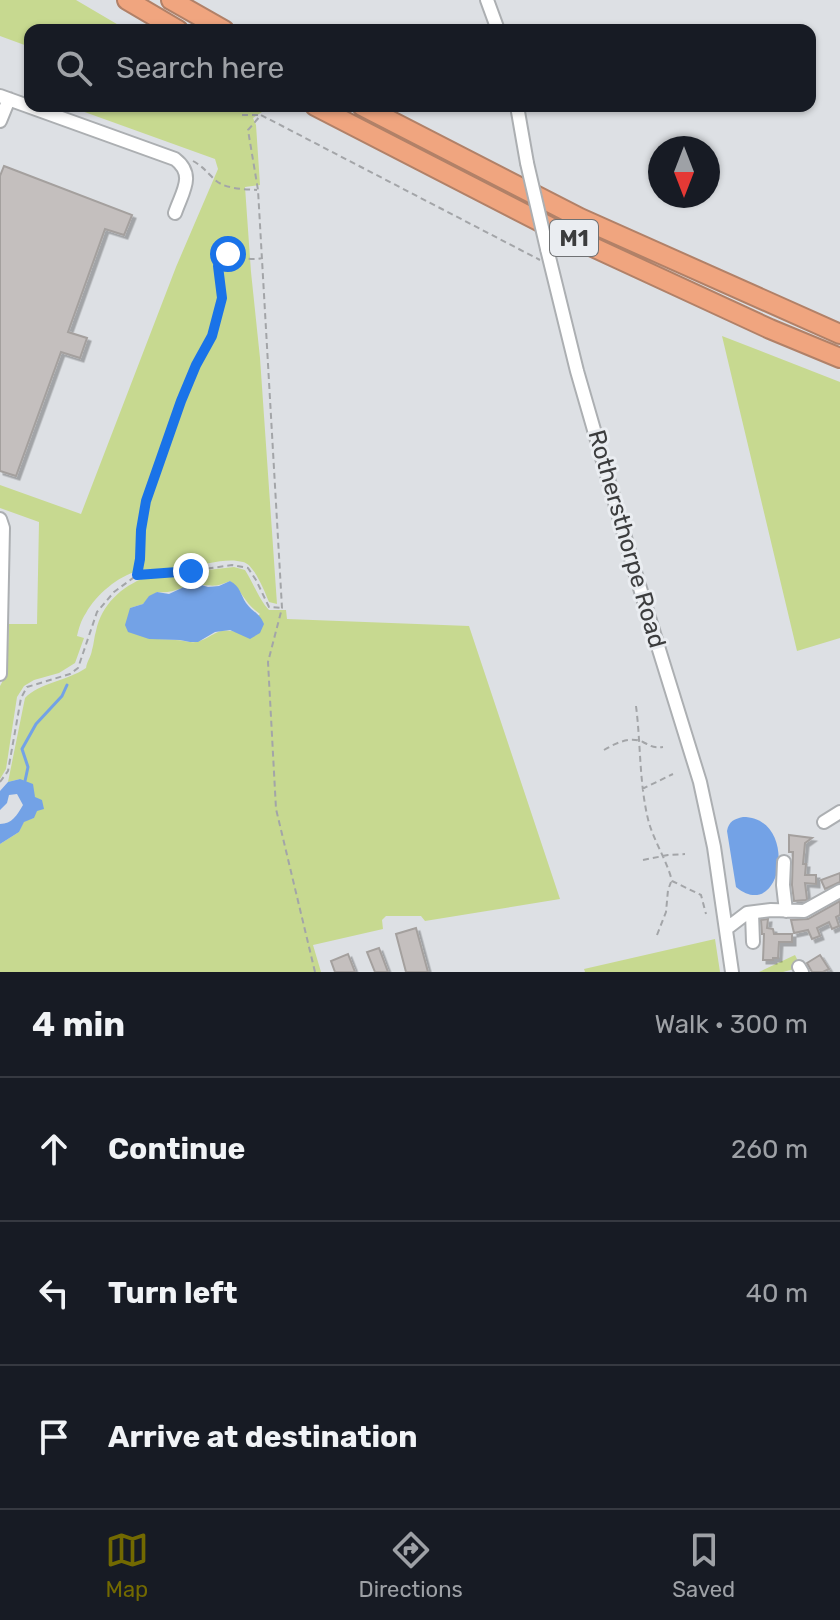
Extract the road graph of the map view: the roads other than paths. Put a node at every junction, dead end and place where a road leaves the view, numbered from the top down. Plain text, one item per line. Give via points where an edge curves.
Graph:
1 (127, 0) edge
2 (171, 0) edge
3 (487, 0) edge
4 (168, 24) edge
5 (213, 24) edge
6 (496, 24) edge
7 (5, 98) edge
8 (24, 105) edge
9 (44, 112) edge
10 (327, 112) edge
11 (374, 112) edge
12 (518, 112) edge
13 (0, 121) edge
14 (175, 213) dead end
15 (840, 334) edge
16 (840, 358) edge
17 (0, 519) edge
18 (0, 674) edge
19 (784, 862) dead end
20 (840, 891) edge
21 (786, 911) junction
22 (752, 913) junction
23 (726, 929) junction
24 (753, 942) dead end
25 (732, 972) edge

1 - 4 highway
2 - 5 highway
3 - 6 street
7 - 8 street
7 - 13 street
9 - 14 street via 175,159 187,176
10 - 16 highway, M1 via 556,230
11 - 15 highway, M1 via 580,218
12 - 23 street, Rothersthorpe Road, bridge via 577,371 700,782
17 - 18 street
19 - 21 street
20 - 21 street via 804,911
21 - 22 street
22 - 23 street
22 - 24 street
23 - 25 street, Rothersthorpe Road

